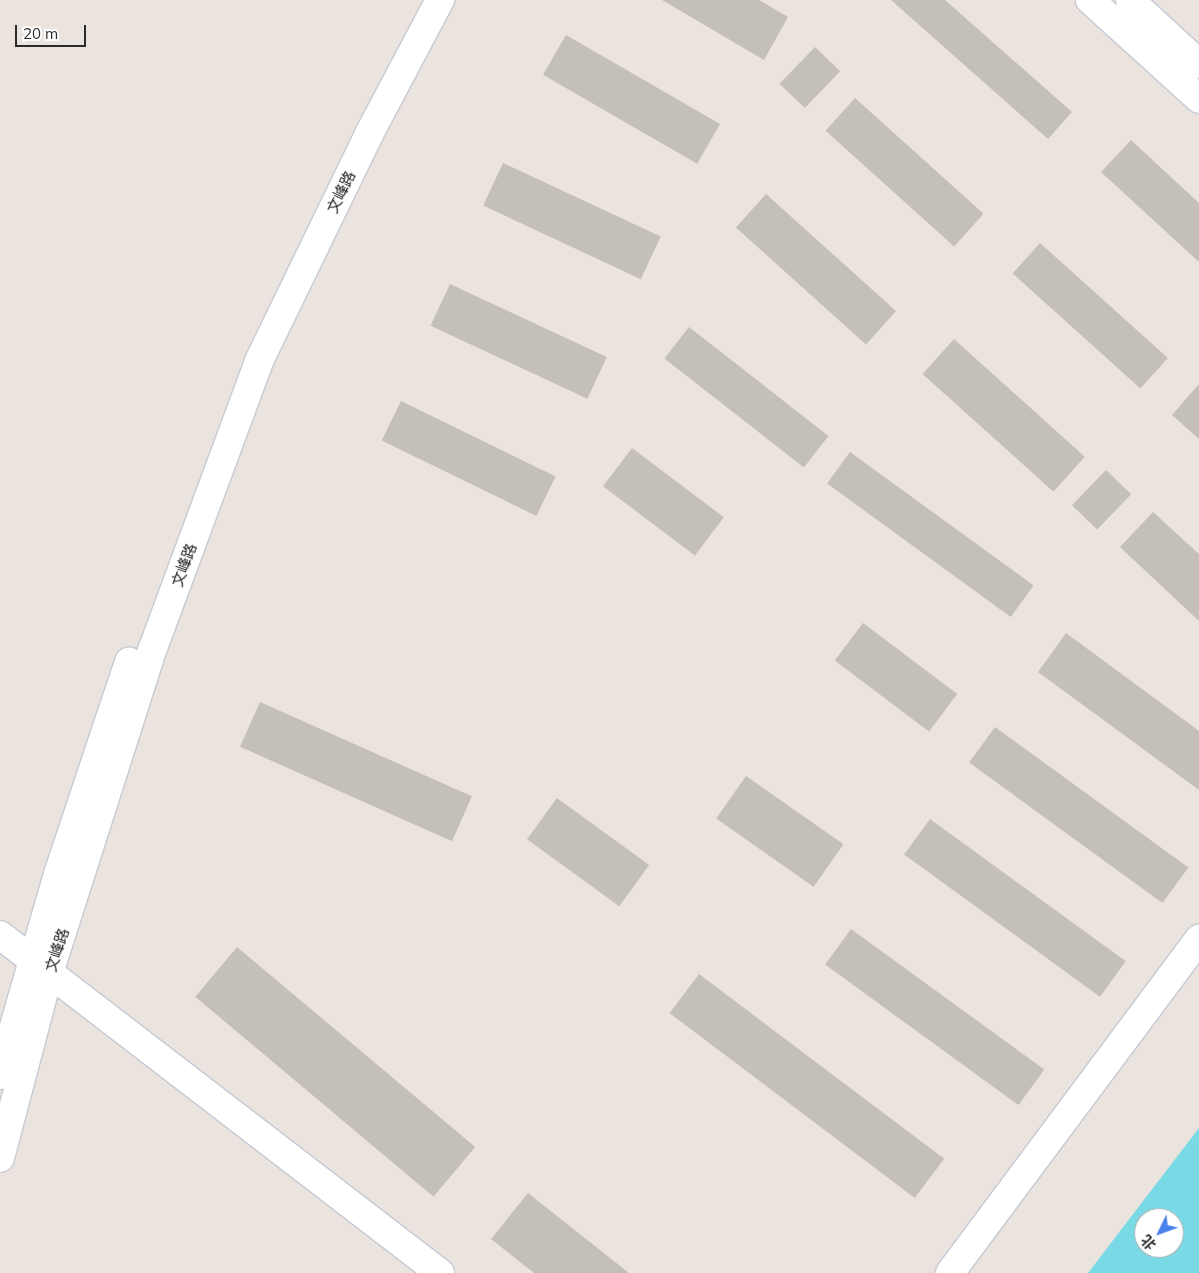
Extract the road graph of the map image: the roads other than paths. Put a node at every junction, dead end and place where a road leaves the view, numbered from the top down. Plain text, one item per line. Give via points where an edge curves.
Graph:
1 (420, 0) edge
2 (440, 0) edge
3 (1090, 0) edge
4 (1130, 0) edge
5 (1199, 64) edge
6 (1199, 99) edge
7 (0, 935) edge
8 (1199, 939) edge
9 (41, 967) junction
10 (0, 1075) edge
11 (0, 1158) edge
12 (440, 1273) edge
13 (950, 1273) edge

1 - 9 street, 文峰路 via 354,124 235,372 136,642 58,874
2 - 9 street, 文峰路 via 369,134 259,361
3 - 6 street
4 - 5 street
7 - 9 street
8 - 13 street
9 - 10 street, 文峰路
9 - 11 street, 文峰路
9 - 12 street

